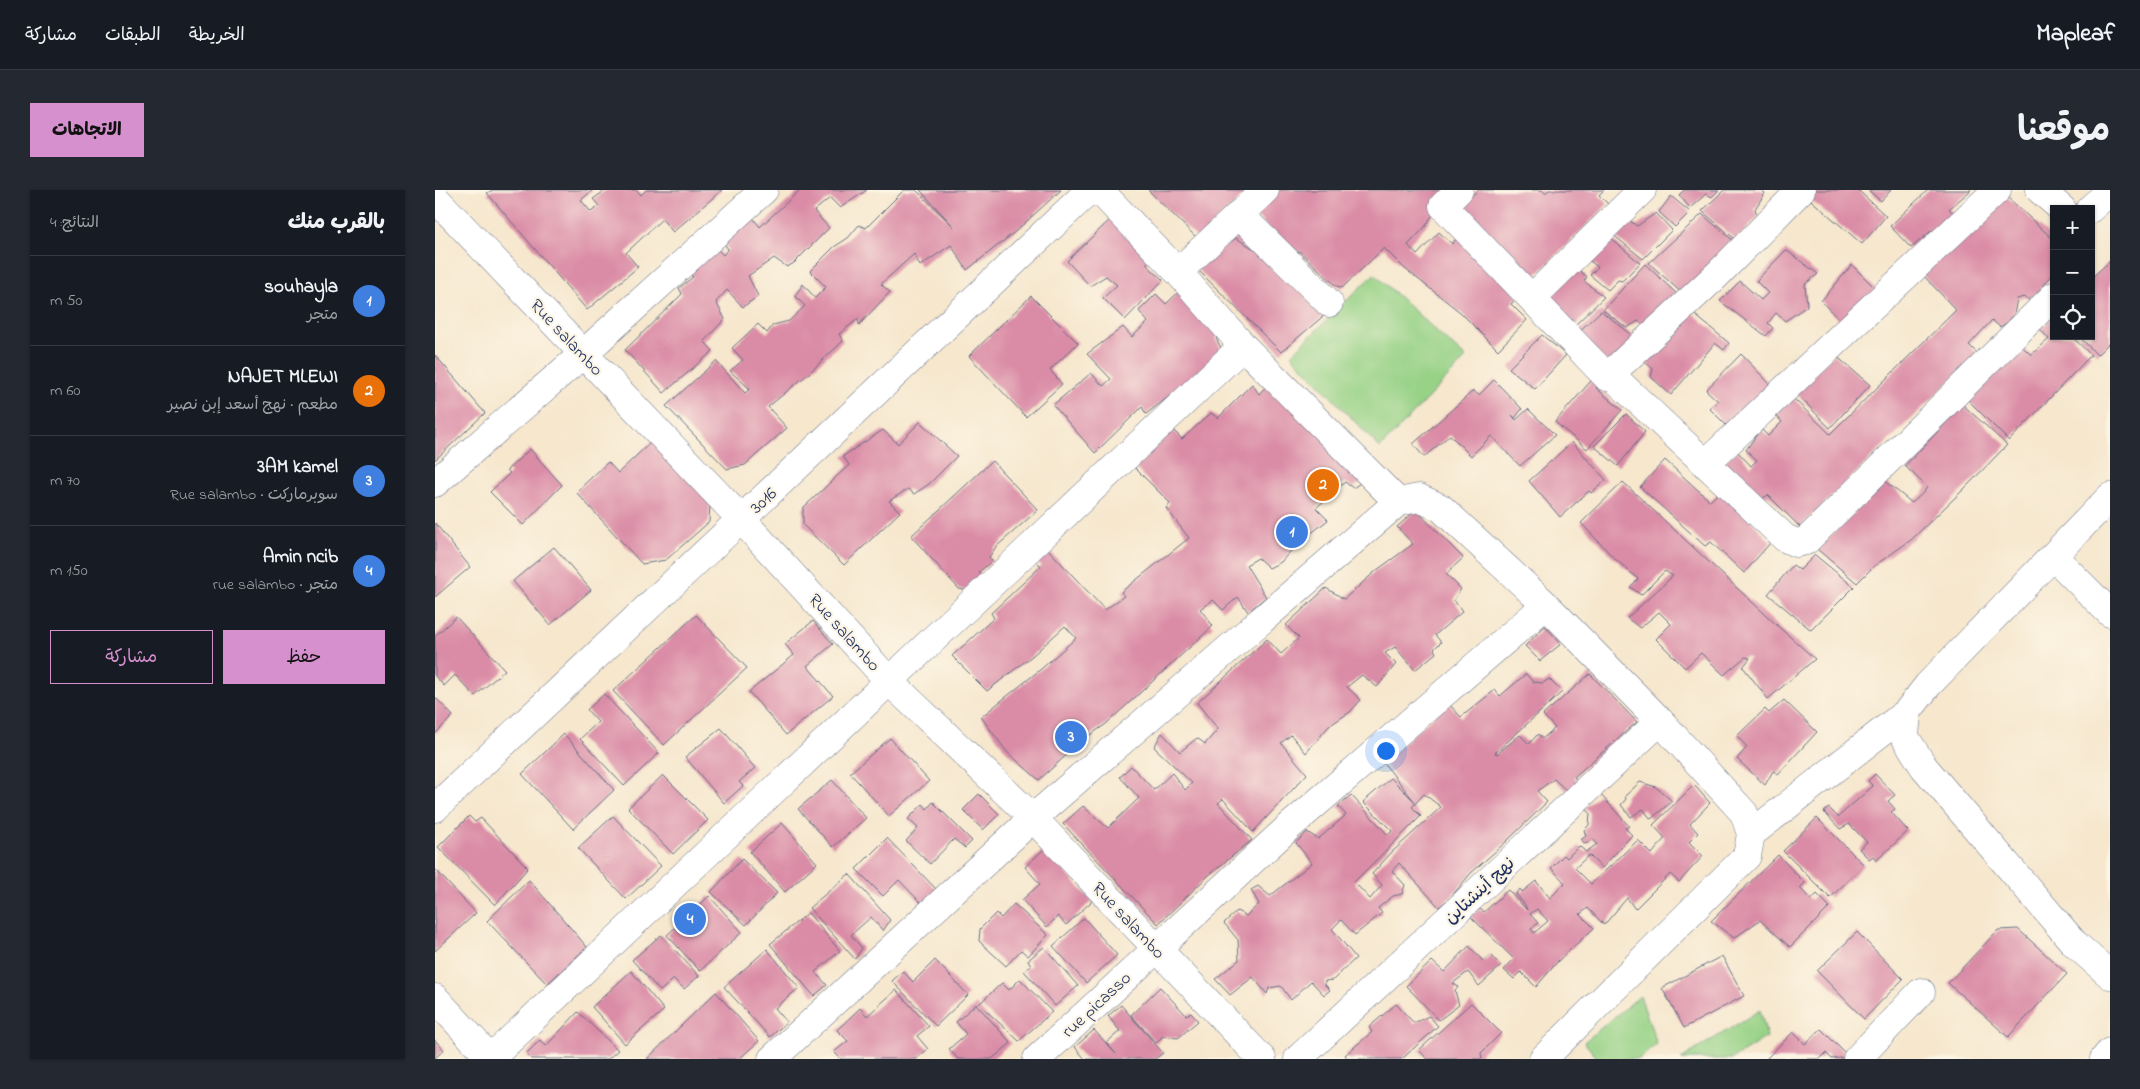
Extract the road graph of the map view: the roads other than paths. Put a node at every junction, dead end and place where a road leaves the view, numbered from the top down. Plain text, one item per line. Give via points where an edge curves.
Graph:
1 (445, 190) edge
2 (764, 190) edge
3 (1090, 190) edge
4 (1099, 190) edge
5 (1265, 190) edge
6 (1642, 190) edge
7 (1801, 190) edge
8 (1997, 190) edge
9 (2039, 190) edge
10 (2110, 191) edge
11 (435, 198) edge
12 (1451, 198) edge
13 (2057, 205) edge
14 (2094, 205) edge
15 (1239, 214) junction
16 (1178, 272) junction
17 (1532, 298) junction
18 (2050, 300) edge
19 (1329, 303) dead end
20 (1243, 346) junction
21 (583, 354) junction
22 (1607, 377) junction
23 (1705, 464) junction
24 (435, 483) edge
25 (2110, 497) edge
26 (1398, 502) junction
27 (742, 520) junction
28 (2053, 556) junction
29 (1546, 605) junction
30 (2110, 613) edge
31 (889, 680) junction
32 (1907, 712) junction
33 (1660, 721) junction
34 (435, 808) edge
35 (1033, 818) junction
36 (1751, 834) junction
37 (1155, 948) junction
38 (2110, 975) edge
39 (1921, 992) dead end
40 (435, 998) edge
41 (2110, 1052) edge
42 (491, 1059) edge
43 (772, 1059) edge
44 (1037, 1059) edge
45 (1262, 1059) edge
46 (1298, 1059) edge
47 (1543, 1059) edge
48 (1857, 1059) edge
49 (2104, 1059) edge

1 - 11 street
2 - 21 street
3 - 27 street, 3016
4 - 16 street
5 - 15 street
6 - 17 street
7 - 22 street via 1718,274
8 - 23 street
9 - 13 street
10 - 14 street
11 - 21 street, Rue salambo
12 - 17 street
15 - 16 street
15 - 19 street
16 - 20 street
17 - 22 street
18 - 23 street via 1806,541 1796,543 1785,538
20 - 26 street
20 - 31 street
21 - 24 street
21 - 27 street, Rue salambo
22 - 23 street via 1613,377
25 - 28 street
26 - 29 street via 1419,498 1441,508
26 - 35 street
27 - 31 street, Rue salambo
27 - 34 street, 3016
28 - 30 street
28 - 32 street via 1928,685
29 - 33 street
29 - 37 street, rue picasso via 1290,826
31 - 35 street, Rue salambo
31 - 42 street
32 - 36 street
32 - 38 street via 1905,737 1924,767 2074,943
33 - 36 street via 1743,813
33 - 46 street, نهج أينشتاين
35 - 37 street, Rue salambo
35 - 43 street
36 - 47 street via 1747,856
37 - 44 street, rue picasso
37 - 45 street, Rue salambo
39 - 48 street
40 - 42 street
41 - 49 street

